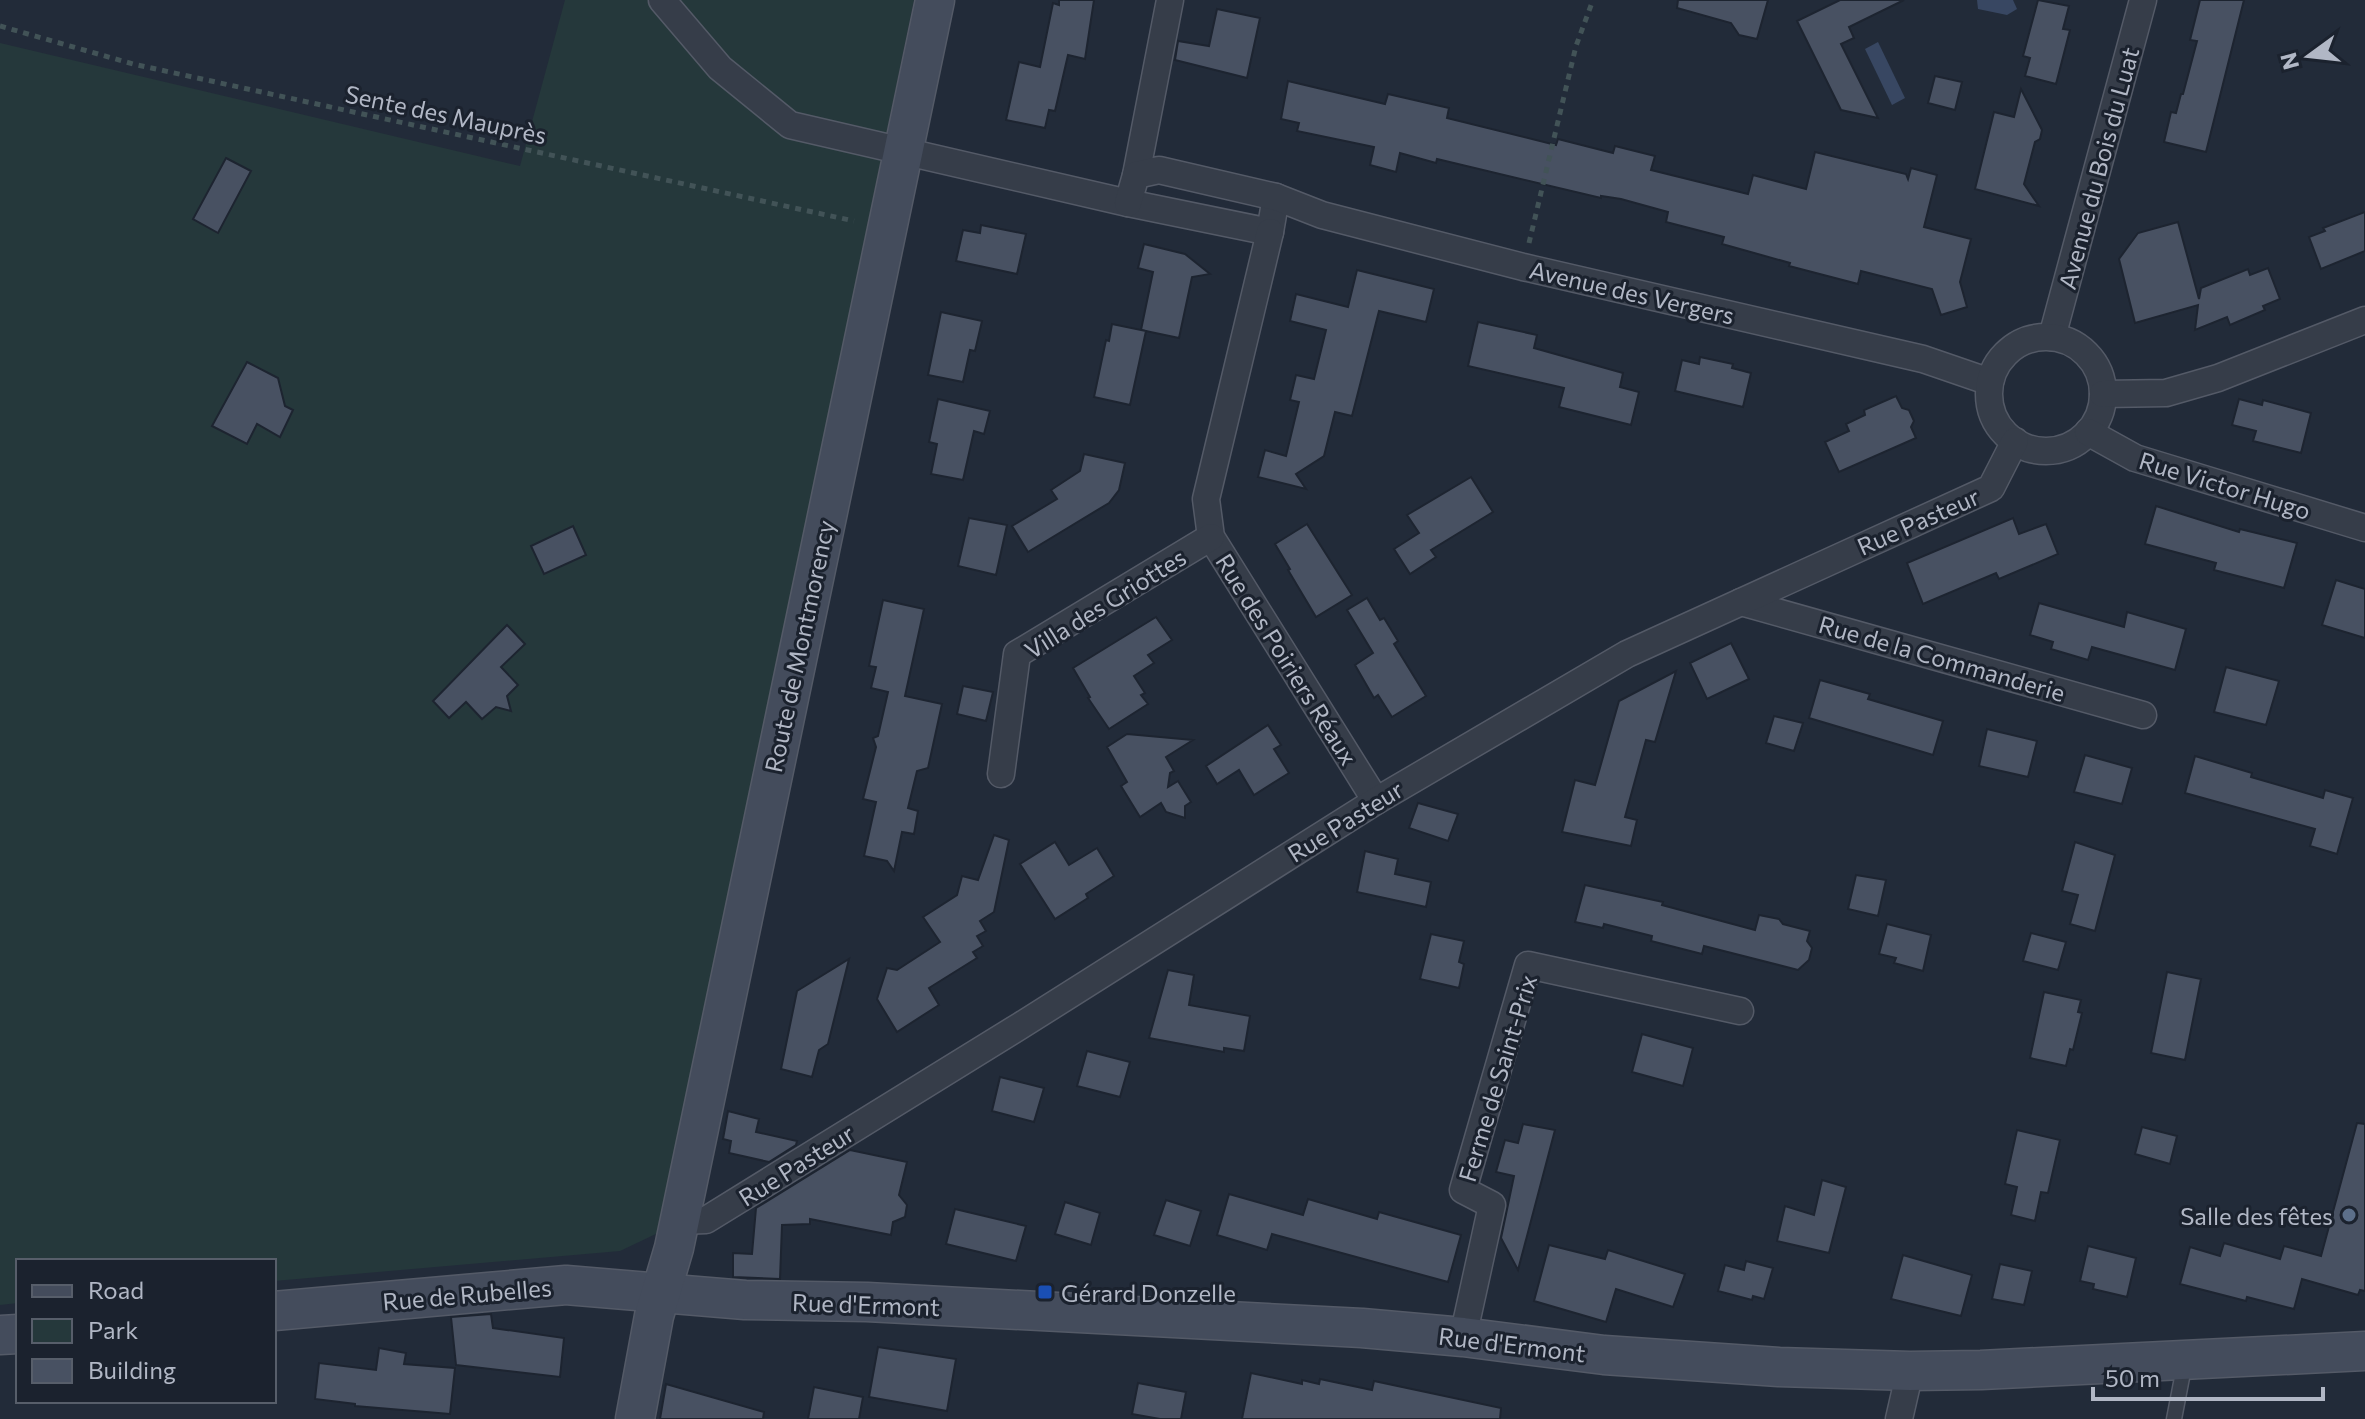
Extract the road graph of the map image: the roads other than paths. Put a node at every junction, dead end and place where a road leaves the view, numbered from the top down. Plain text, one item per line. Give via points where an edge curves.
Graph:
1 (662, 0) edge
2 (935, 0) edge
3 (1170, 0) edge
4 (2143, 0) edge
5 (902, 150) junction
6 (1136, 175) junction
7 (1276, 197) junction
8 (1128, 203) junction
9 (1270, 232) junction
10 (2365, 320) edge
11 (2052, 337) junction
12 (1990, 382) junction
13 (2103, 394) junction
14 (2088, 432) junction
15 (2015, 441) junction
16 (2365, 528) edge
17 (1211, 537) junction
18 (1741, 602) junction
19 (2143, 715) dead end
20 (1001, 774) dead end
21 (1376, 801) junction
22 (1740, 1011) dead end
23 (679, 1221) junction
24 (660, 1292) junction
25 (276, 1311) edge
26 (1463, 1337) junction
27 (2365, 1351) edge
28 (2185, 1361) junction
29 (1910, 1371) junction
30 (635, 1419) edge
31 (1899, 1419) edge
32 (2174, 1419) edge

1 - 5 street via 720,68 790,125
2 - 5 street, Route de Montmorency
3 - 6 street
4 - 11 street, Avenue du Bois du Luat
5 - 8 street
5 - 23 street, Route de Montmorency
6 - 7 street, Avenue des Vergers via 1159,170
6 - 8 street
7 - 9 street
7 - 12 street, Avenue des Vergers via 1322,215 1923,359
8 - 9 street
9 - 17 street, Rue des Poiriers Réaux via 1206,499
10 - 13 street via 2166,393
11 - 12 street via 2019,343 1996,366
11 - 13 street via 2076,345 2094,362
12 - 15 street via 1993,415
13 - 14 street via 2097,421
14 - 15 street via 2076,443 2045,451
14 - 16 street, Rue Victor Hugo via 2135,458
15 - 18 street, Rue Pasteur via 1991,488
17 - 20 street, Villa des Griottes via 1017,654
17 - 21 street, Rue des Poiriers Réaux
18 - 19 street, Rue de la Commanderie
18 - 21 street, Rue Pasteur via 1627,654
21 - 23 street, Rue Pasteur via 706,1220
22 - 26 street, Ferme de Saint-Prix via 1528,965 1463,1190 1492,1205
23 - 24 street, Route de Montmorency
24 - 25 street, Rue de Rubelles via 566,1285
24 - 26 street, Rue d'Ermont
24 - 30 street, Route de Montmorency
26 - 29 street, Rue d'Ermont via 1707,1363
27 - 28 street, Rue d'Ermont
28 - 29 street, Rue d'Ermont
28 - 32 lane
29 - 31 street

